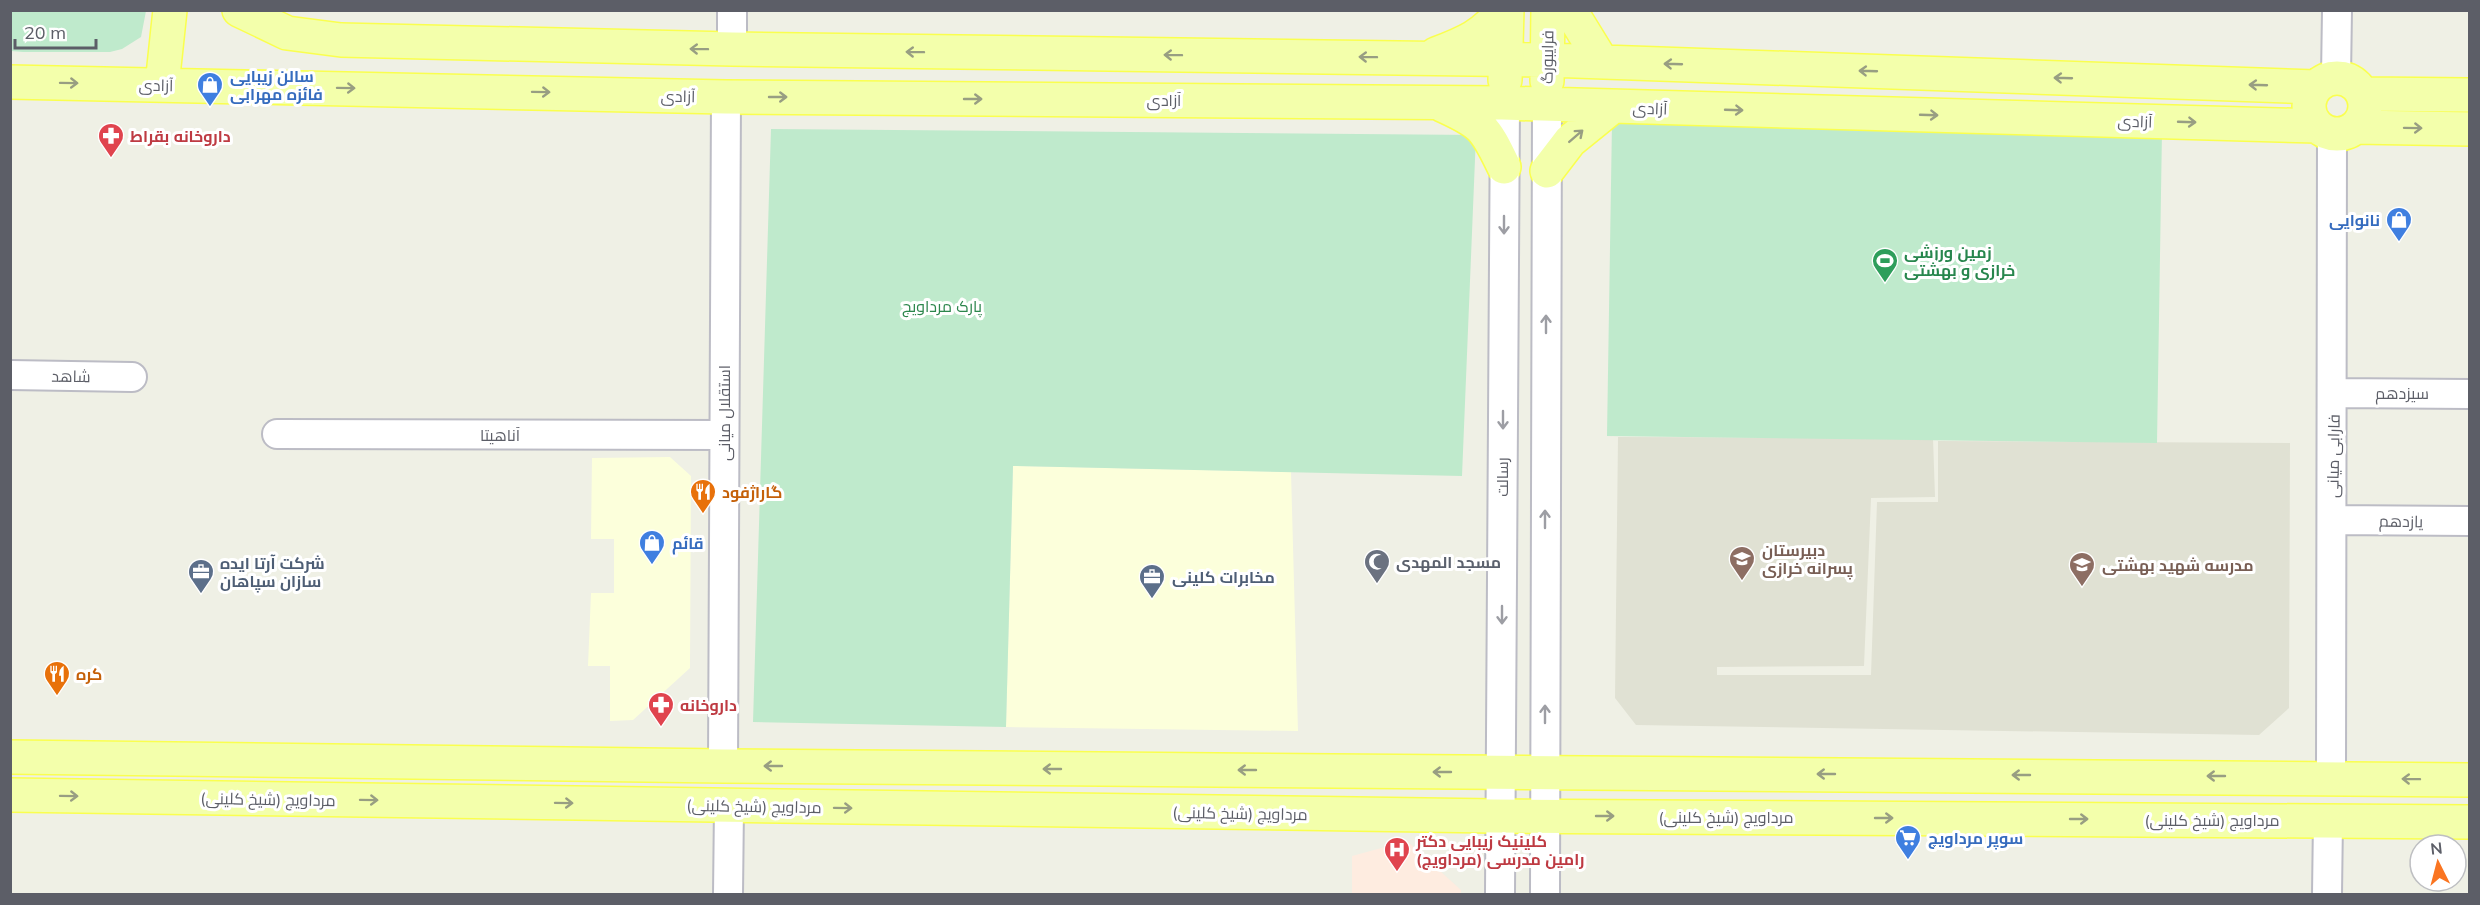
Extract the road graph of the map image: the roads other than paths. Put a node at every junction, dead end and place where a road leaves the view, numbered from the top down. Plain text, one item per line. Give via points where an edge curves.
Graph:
1 (170, 10) edge
2 (239, 10) edge
3 (732, 10) edge
4 (1502, 10) edge
5 (1507, 10) edge
6 (1548, 10) edge
7 (1569, 10) edge
8 (2337, 10) edge
9 (732, 49) junction
10 (1426, 58) junction
11 (1506, 59) junction
12 (1547, 60) junction
13 (1602, 62) junction
14 (10, 82) edge
15 (2326, 82) junction
16 (162, 85) junction
17 (2364, 94) junction
18 (2469, 95) edge
19 (726, 97) junction
20 (1435, 102) junction
21 (1505, 103) junction
22 (1547, 104) junction
23 (1612, 107) junction
24 (2335, 129) junction
25 (2469, 129) edge
26 (1504, 167) junction
27 (1546, 171) junction
28 (10, 375) edge
29 (132, 377) dead end
30 (2334, 393) junction
31 (2469, 394) edge
32 (277, 434) dead end
33 (724, 435) junction
34 (2332, 520) junction
35 (2469, 521) edge
36 (10, 757) edge
37 (723, 766) junction
38 (1501, 772) junction
39 (1545, 772) junction
40 (2331, 777) junction
41 (2469, 780) edge
42 (10, 795) edge
43 (729, 806) junction
44 (1501, 816) junction
45 (1546, 816) junction
46 (2328, 820) junction
47 (2469, 822) edge
48 (728, 894) edge
49 (1500, 894) edge
50 (1545, 894) edge
51 (2327, 894) edge

1 - 16 main road
9 -> 2 main road via 341,40 287,33
3 - 9 street
4 - 10 main road via 1494,22 1469,42
5 - 11 main road
6 - 12 main road, فرایبورگ
7 - 13 main road
8 - 15 street
10 -> 9 main road
10 - 11 main road
11 - 12 main road
11 - 21 main road, رسالت
12 - 13 main road
12 - 22 main road, فرایبورگ
15 -> 13 main road
14 -> 16 main road, آزادی
15 - 17 main road via 2352,82
15 - 24 main road via 2309,102 2309,111
16 -> 19 main road, آزادی
17 - 18 main road
17 - 24 main road via 2366,109
19 -> 20 main road, آزادی
19 - 33 street, استقلال میانی
20 - 21 main road, آزادی
20 - 26 main road via 1474,120 1490,137
21 - 22 main road, آزادی
21 - 26 street, رسالت
22 - 23 main road, آزادی
22 - 27 street
23 -> 24 main road, آزادی
27 -> 23 main road via 1570,141
24 -> 25 main road, آزادی
24 - 30 street, فارابی میانی
26 -> 38 street, رسالت
39 -> 27 street
28 - 29 street, شاهد
30 - 31 street, سیزدهم
30 - 34 street, فارابی میانی
32 - 33 street, آناهیتا
33 - 37 street, استقلال میانی
34 - 35 street, یازدهم
34 - 40 street, فارابی میانی
36 - 37 main road
38 -> 37 main road
38 - 39 main road
38 - 44 street, رسالت
40 -> 39 main road
39 - 45 street
41 -> 40 main road
42 -> 43 main road, مرداویج (شیخ کلینی)
43 -> 44 main road, مرداویج (شیخ کلینی)
43 - 48 street
44 - 45 main road, مرداویج (شیخ کلینی)
44 - 49 street, رسالت
45 -> 46 main road, مرداویج (شیخ کلینی)
45 - 50 street
46 - 47 main road, مرداویج (شیخ کلینی)
46 - 51 street

